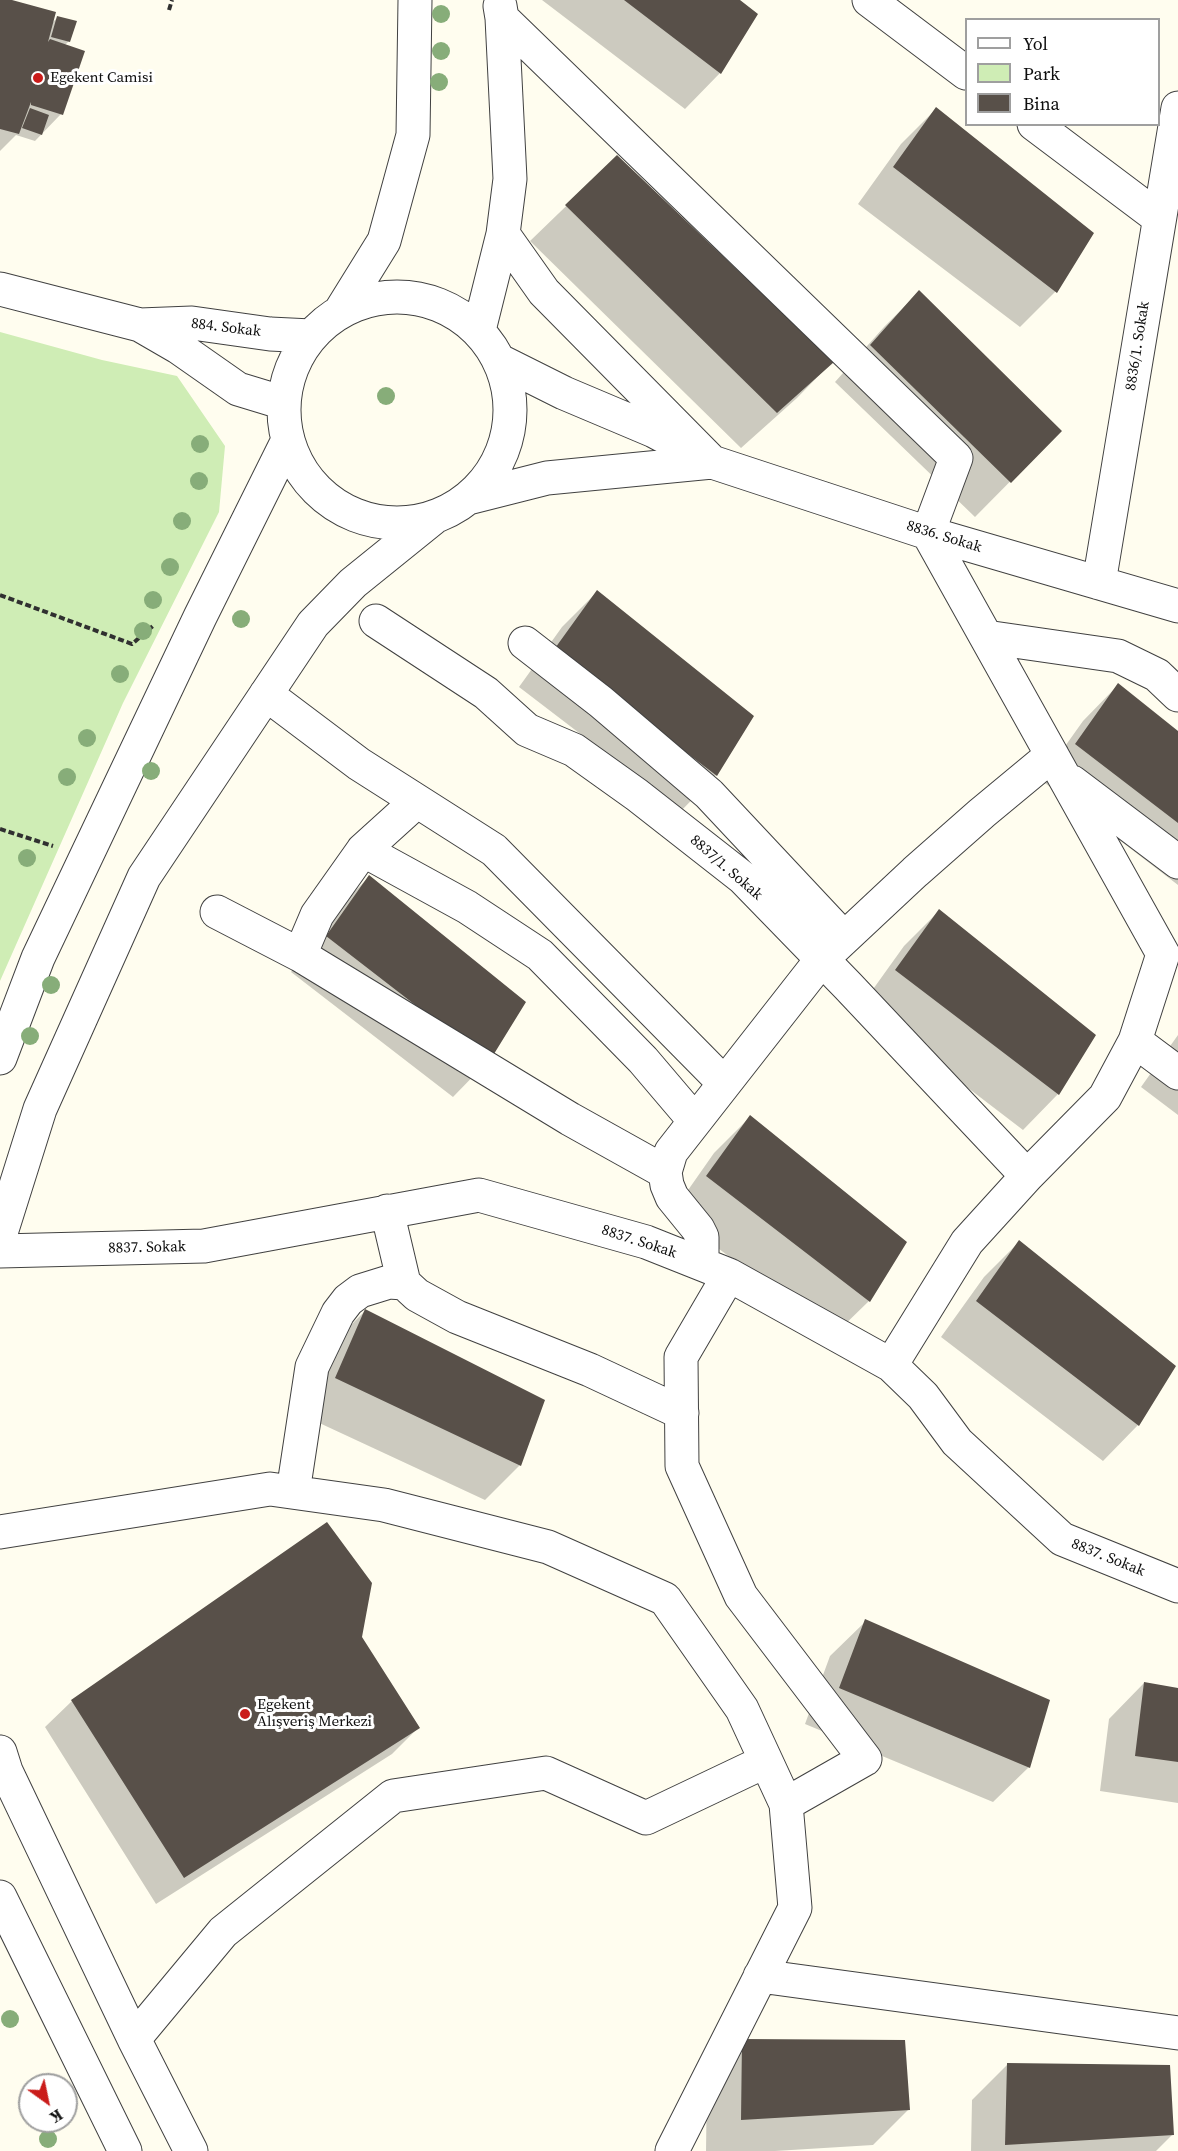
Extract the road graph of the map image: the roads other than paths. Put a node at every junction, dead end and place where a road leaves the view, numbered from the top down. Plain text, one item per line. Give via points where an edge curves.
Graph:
1 (415, 0) edge
2 (869, 0) edge
3 (501, 9) edge
4 (965, 73) edge
5 (1178, 108) edge
6 (1037, 126) edge
7 (1160, 218) junction
8 (503, 234) junction
9 (0, 289) edge
10 (340, 312) junction
11 (140, 325) junction
12 (479, 330) junction
13 (311, 336) junction
14 (500, 361) junction
15 (284, 404) junction
16 (288, 440) junction
17 (712, 462) junction
18 (468, 498) junction
19 (436, 516) junction
20 (928, 533) junction
21 (1099, 583) junction
22 (1178, 606) edge
23 (376, 621) dead end
24 (986, 637) junction
25 (525, 643) dead end
26 (266, 694) junction
27 (1178, 695) edge
28 (1057, 765) junction
29 (416, 802) junction
30 (363, 850) junction
31 (1178, 862) edge
32 (1133, 902) junction
33 (218, 912) dead end
34 (1178, 937) edge
35 (833, 949) junction
36 (300, 955) junction
37 (1135, 1041) junction
38 (0, 1058) edge
39 (1178, 1073) edge
40 (724, 1083) junction
41 (694, 1120) junction
42 (665, 1172) junction
43 (1027, 1176) junction
44 (387, 1211) junction
45 (0, 1236) edge
46 (0, 1251) edge
47 (698, 1263) junction
48 (729, 1275) junction
49 (404, 1283) junction
50 (891, 1365) junction
51 (682, 1413) junction
52 (293, 1492) junction
53 (0, 1532) edge
54 (1178, 1586) edge
55 (0, 1752) edge
56 (766, 1761) junction
57 (786, 1804) junction
58 (0, 1897) edge
59 (760, 1976) junction
60 (1178, 2033) edge
61 (134, 2039) junction
62 (120, 2149) edge
63 (191, 2151) edge
64 (672, 2151) edge

1 - 10 street via 413,135 384,242
2 - 4 street
3 - 8 street via 510,179
3 - 20 street via 956,458
5 - 7 street, 8836/1. Sokak
6 - 7 street
7 - 21 street, 8836/1. Sokak
8 - 12 street
8 - 17 street via 544,292
9 - 11 street, 884. Sokak
10 - 12 street via 375,299 412,297 448,308
10 - 13 street
11 - 13 street, 884. Sokak via 192,323
11 - 15 street, 884. Sokak via 238,390
12 - 14 street
13 - 15 street via 292,367
14 - 17 street via 654,431
14 - 18 street via 510,397 508,435 493,470
15 - 16 street
16 - 19 street via 303,474 329,501 362,517 399,523
16 - 38 street via 38,958
17 - 18 street via 547,478
17 - 20 street, 8836. Sokak
18 - 19 street
19 - 26 street via 353,583 313,624
20 - 21 street, 8836. Sokak
20 - 24 street
21 - 22 street, 8836. Sokak
23 - 35 street, 8837/1. Sokak via 486,693 527,730 574,750 637,795
24 - 27 street via 1118,656 1157,675
24 - 28 street
25 - 35 street via 709,794
26 - 29 street
26 - 45 street via 144,877 40,1109
28 - 31 street
28 - 32 street
28 - 35 street via 982,813
29 - 30 street
29 - 40 street via 494,850
30 - 36 street via 317,915
30 - 41 street via 467,907 540,955 643,1060
32 - 34 street
32 - 37 street via 1163,954
33 - 36 street
35 - 40 street
35 - 43 street, 8837/1. Sokak
36 - 42 street
37 - 39 street
37 - 43 street via 1105,1097
40 - 41 street
41 - 42 street via 671,1152
42 - 47 street via 672,1197 702,1237
43 - 50 street via 967,1242
44 - 46 street, 8837. Sokak via 204,1246
44 - 47 street, 8837. Sokak via 479,1195 646,1242
44 - 49 street
47 - 48 street, 8837. Sokak
48 - 50 street, 8837. Sokak
48 - 51 street via 681,1357
49 - 51 street via 417,1295 458,1317 590,1370
49 - 52 street via 389,1282 360,1291 338,1313 312,1367
50 - 54 street, 8837. Sokak via 923,1396 957,1442 1062,1539
51 - 57 street via 682,1466 741,1596 864,1759
52 - 53 street via 270,1489
52 - 56 street via 384,1505 548,1547 665,1599 742,1709
55 - 61 street via 6,1772
56 - 57 street
56 - 61 street via 646,1818 546,1773 393,1796 223,1932
57 - 59 street via 795,1908
58 - 62 street
59 - 60 street
59 - 64 street
61 - 63 street

